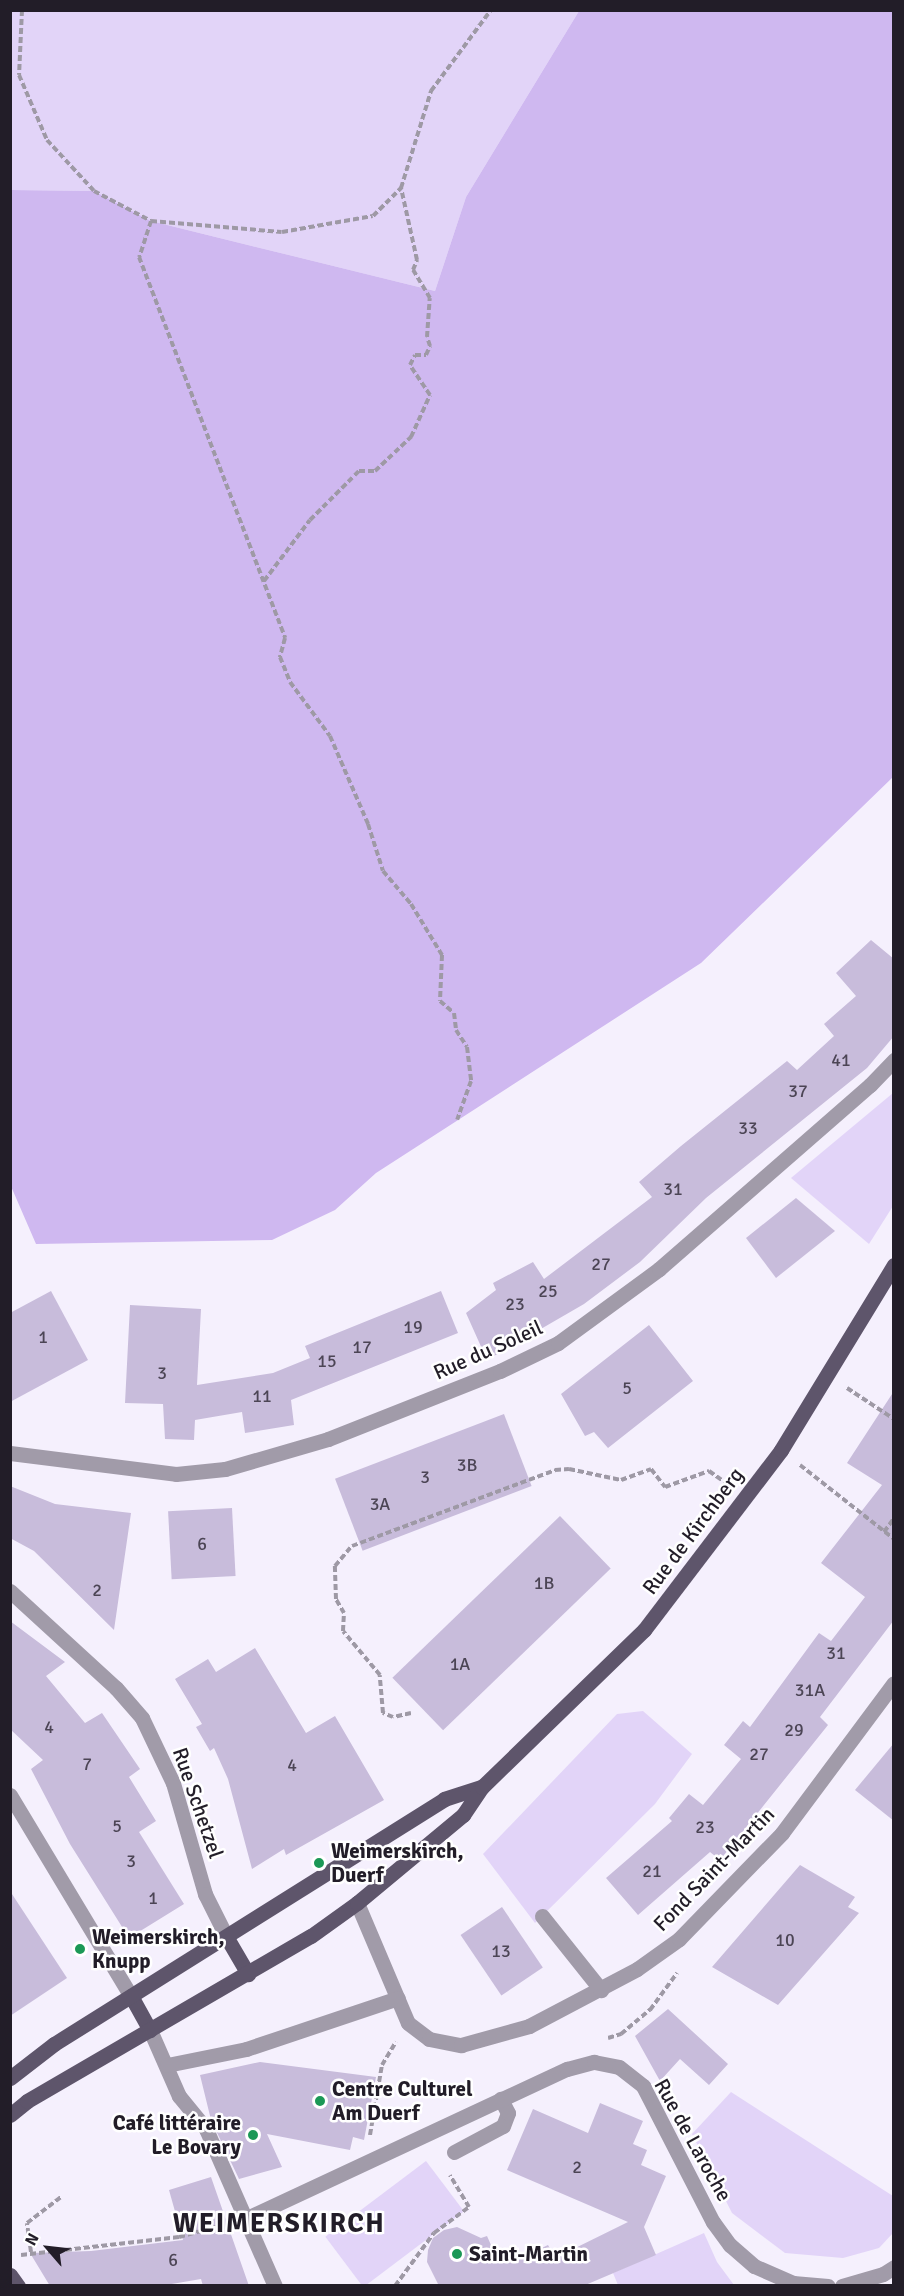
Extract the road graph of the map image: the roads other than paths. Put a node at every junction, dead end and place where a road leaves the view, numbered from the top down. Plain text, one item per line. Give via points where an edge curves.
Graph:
1 (894, 1060) edge
2 (894, 1265) edge
3 (10, 1453) edge
4 (10, 1592) edge
5 (894, 1683) edge
6 (482, 1787) junction
7 (10, 1795) edge
8 (357, 1903) junction
9 (542, 1916) dead end
10 (227, 1938) junction
11 (248, 1974) junction
12 (601, 1990) junction
13 (131, 1996) junction
14 (398, 1998) junction
15 (150, 2031) junction
16 (167, 2065) junction
17 (10, 2078) edge
18 (501, 2099) junction
19 (10, 2115) edge
20 (454, 2152) road end
21 (247, 2218) junction
22 (10, 2275) edge
23 (887, 2275) edge
24 (18, 2286) edge
25 (275, 2286) edge
26 (828, 2286) edge
27 (842, 2286) edge

1 - 3 street, Rue du Soleil via 659,1269 558,1343 500,1371 328,1439 225,1468 176,1474
2 - 6 main road, Rue de Kirchberg via 781,1450 644,1630
4 - 10 street, Rue Schetzel via 116,1688 142,1718 173,1783 205,1894
5 - 12 street, Fond Saint-Martin via 782,1833 679,1939
6 - 8 main road, Rue de Kirchberg via 462,1815
6 - 10 main road, Rue de Kirchberg via 444,1799
7 - 13 street
8 - 11 main road, Rue de Kirchberg
8 - 14 street
9 - 12 street
10 - 11 main road
10 - 13 main road, Rue de Kirchberg
11 - 15 main road, Rue de Kirchberg
12 - 14 street, Fond Saint-Martin via 529,2026 461,2045 429,2039 408,2023
13 - 15 main road
13 - 17 main road, Rue de Kirchberg via 54,2044
14 - 16 street via 246,2049
15 - 16 street
15 - 19 main road, Rue de Kirchberg via 27,2101
16 - 21 street via 179,2096 206,2130
18 - 20 street via 508,2112 503,2126
18 - 21 street, Rue de Laroche
18 - 26 street, Rue de Laroche via 567,2069 594,2062 619,2067 643,2086 713,2222 730,2245 754,2266 793,2283
21 - 25 street
22 - 24 main road
23 - 27 street

